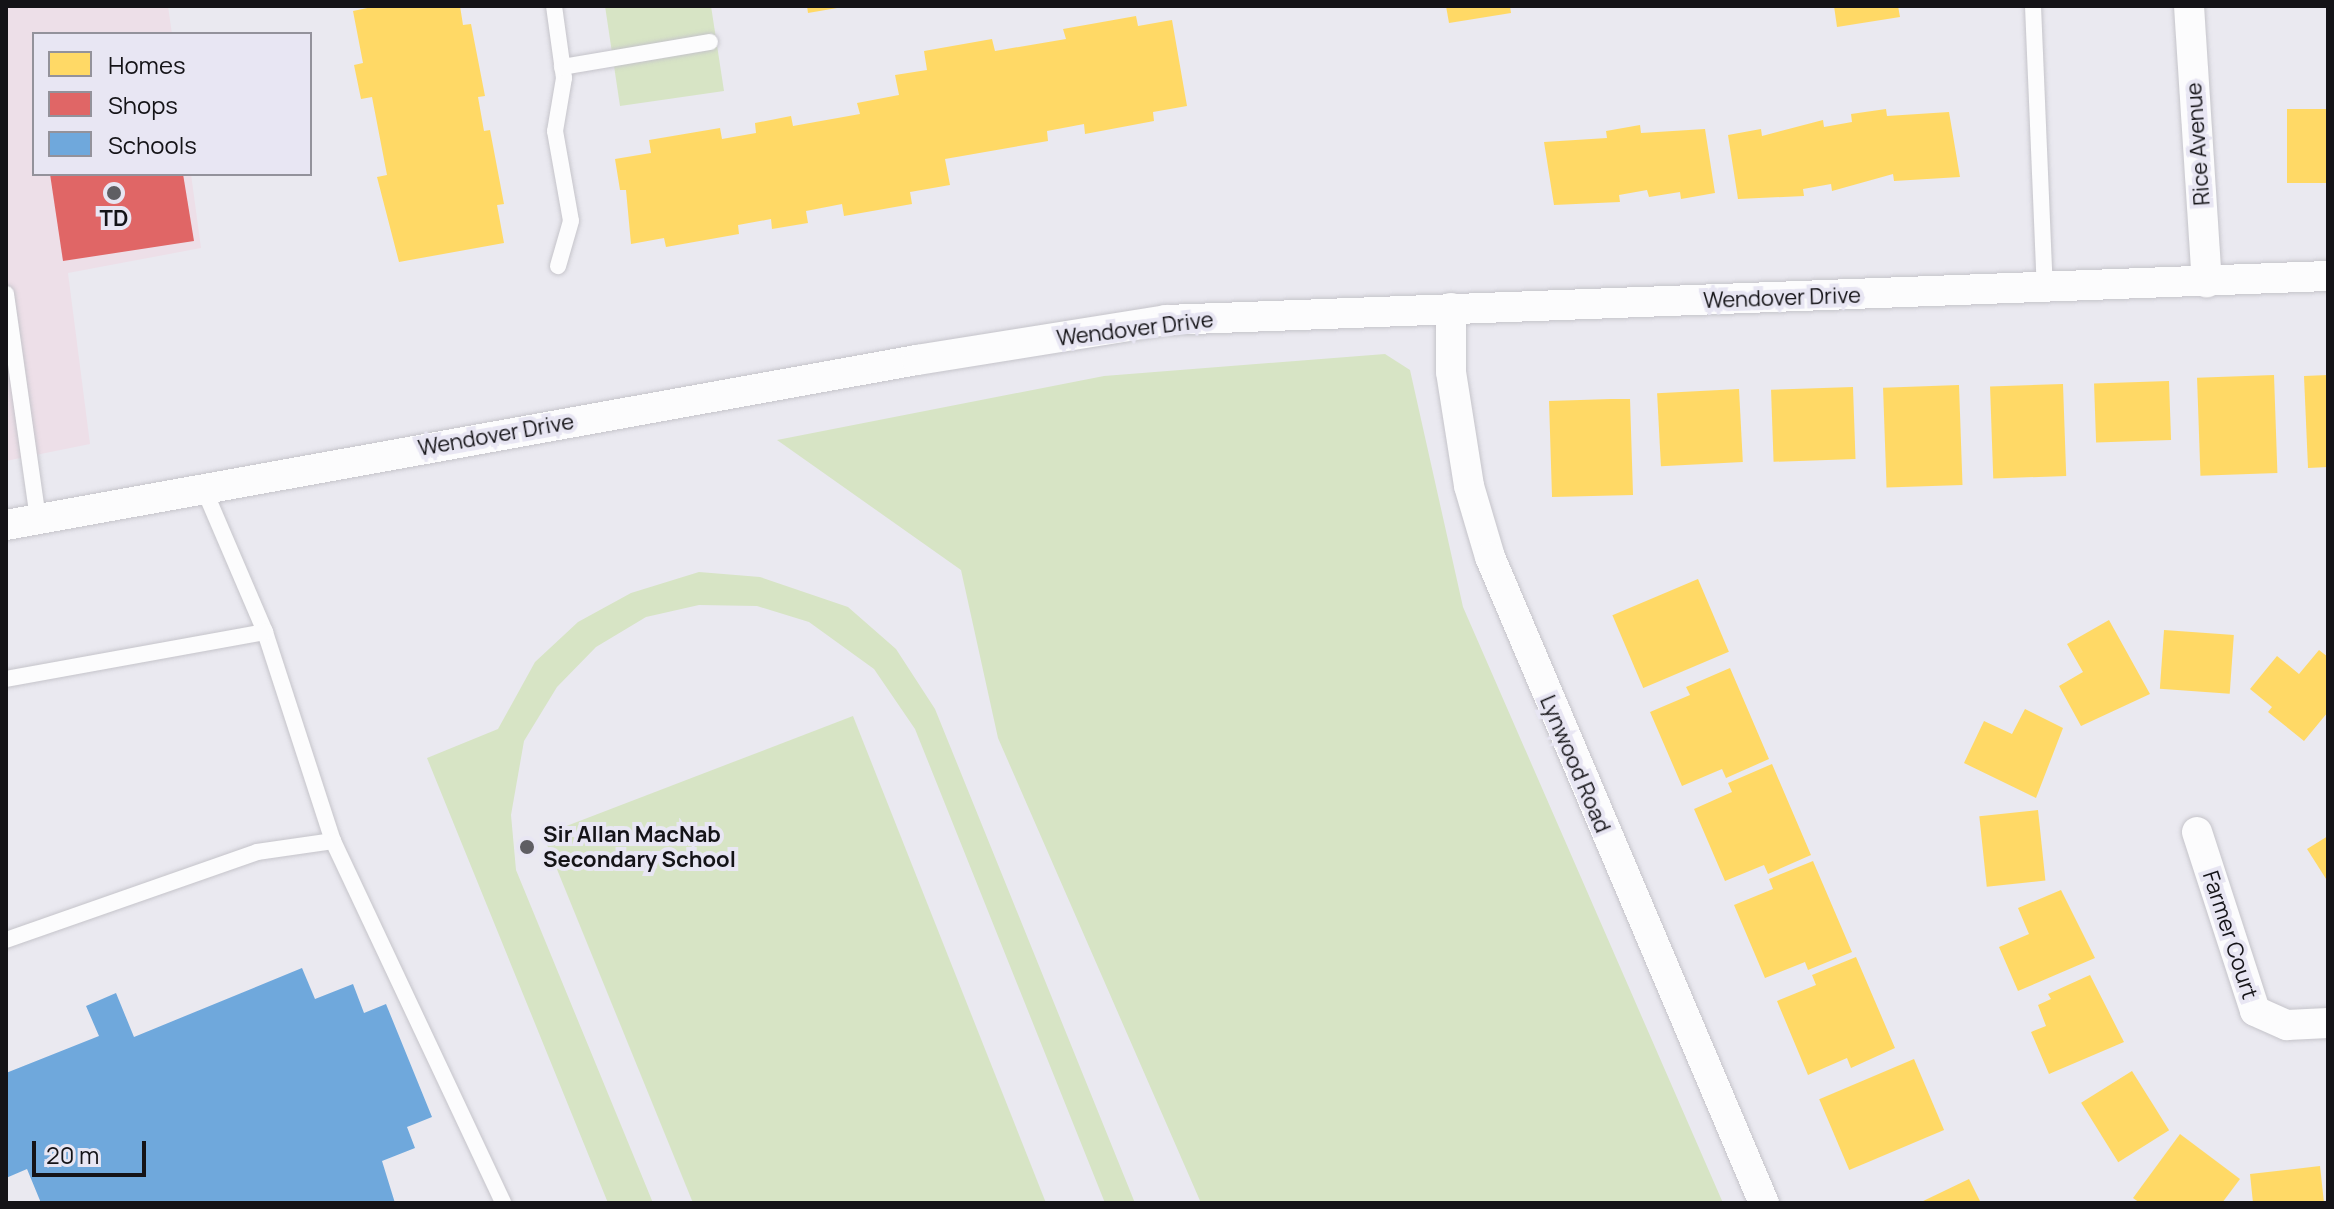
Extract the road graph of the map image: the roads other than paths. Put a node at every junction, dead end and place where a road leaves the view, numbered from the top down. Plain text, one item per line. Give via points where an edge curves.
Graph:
1 (554, 6) edge
2 (2033, 6) edge
3 (2189, 6) edge
4 (710, 42) dead end
5 (562, 67) junction
6 (558, 266) dead end
7 (2328, 276) edge
8 (2207, 282) junction
9 (2045, 288) junction
10 (6, 294) edge
11 (1451, 308) junction
12 (203, 487) junction
13 (38, 518) junction
14 (6, 525) edge
15 (265, 632) junction
16 (6, 679) edge
17 (2197, 832) dead end
18 (333, 841) junction
19 (6, 940) edge
20 (2328, 1023) edge
21 (503, 1203) edge
22 (1764, 1203) edge

1 - 5 lane
2 - 9 lane
3 - 8 street, Rice Avenue
4 - 5 lane
5 - 6 lane via 555,131 571,221
7 - 8 street, Wendover Drive
8 - 9 street, Wendover Drive
9 - 11 street, Wendover Drive
10 - 13 lane
11 - 12 street, Wendover Drive via 1166,320
11 - 22 street, Lynwood Road via 1451,372 1469,486 1490,557
12 - 13 street, Wendover Drive
12 - 15 lane
13 - 14 street, Wendover Drive
15 - 16 lane
15 - 18 lane
17 - 20 street, Farmer Court via 2255,1011 2287,1025
18 - 19 lane via 257,852
18 - 21 lane

